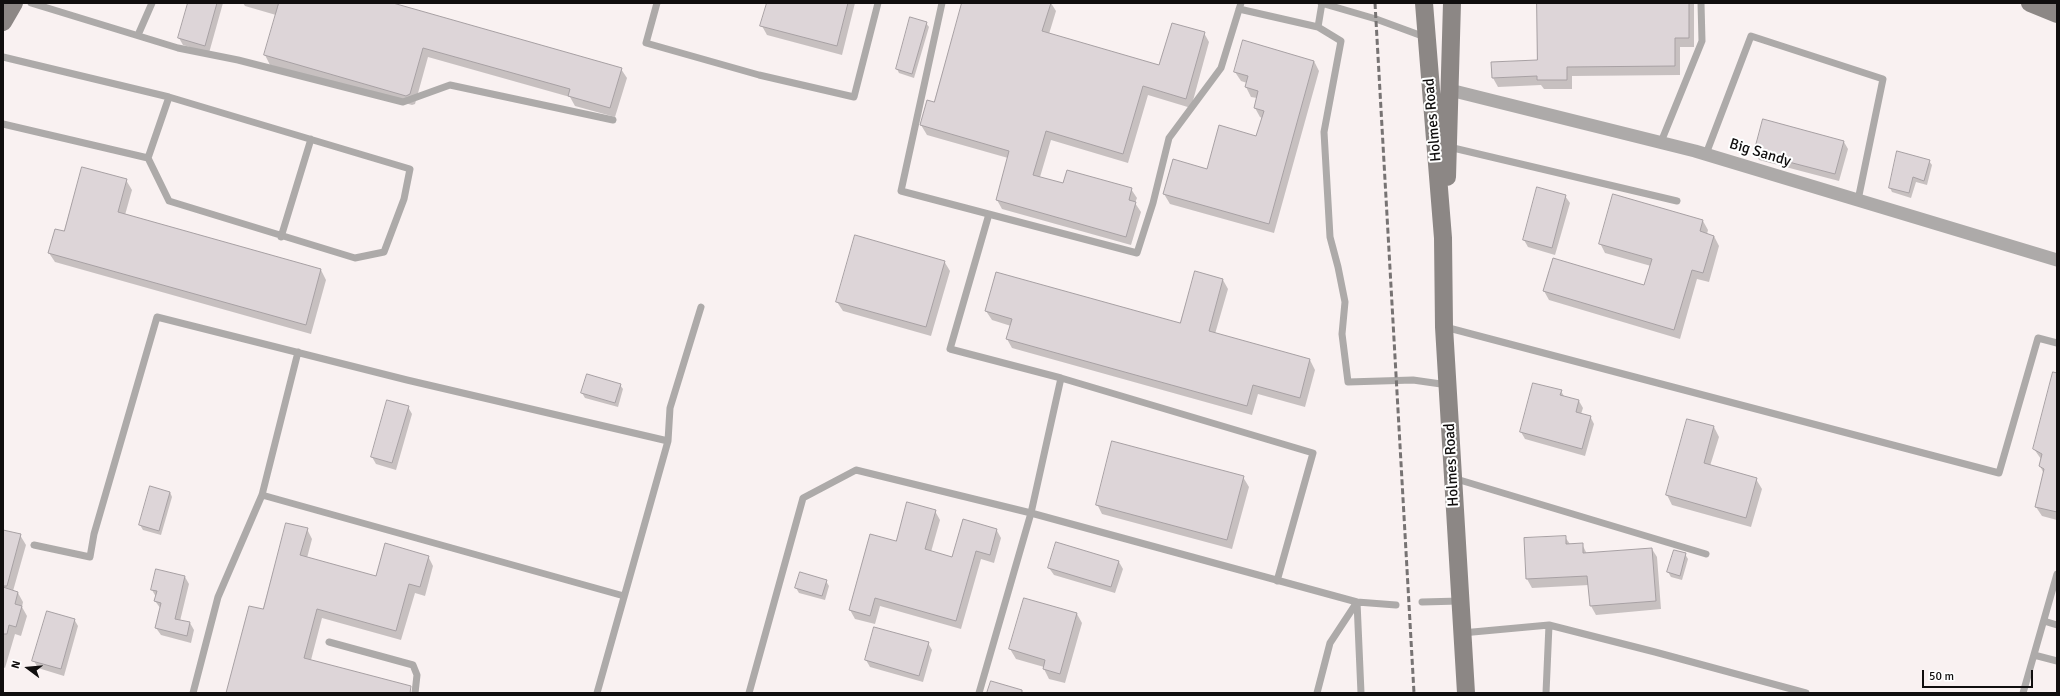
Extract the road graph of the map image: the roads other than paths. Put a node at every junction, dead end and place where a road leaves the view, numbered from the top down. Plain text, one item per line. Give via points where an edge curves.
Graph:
1 (14, 3) edge
2 (31, 3) edge
3 (152, 3) edge
4 (657, 3) edge
5 (878, 3) edge
6 (942, 3) edge
7 (1321, 3) edge
8 (1424, 3) edge
9 (1452, 3) edge
10 (1701, 3) edge
11 (2030, 3) edge
12 (1240, 6) edge
13 (2057, 14) edge
14 (3, 22) edge
15 (1318, 27) junction
16 (138, 35) junction
17 (1425, 37) junction
18 (3, 57) edge
19 (1450, 90) junction
20 (169, 97) junction
21 (613, 120) dead end
22 (3, 124) edge
23 (311, 139) junction
24 (1661, 142) junction
25 (1448, 147) junction
26 (1706, 154) junction
27 (148, 158) junction
28 (1858, 200) junction
29 (1677, 201) dead end
30 (989, 214) junction
31 (281, 237) junction
32 (1443, 238) junction
33 (2057, 260) edge
34 (701, 307) dead end
35 (1444, 327) junction
36 (2057, 342) edge
37 (298, 352) junction
38 (1061, 378) junction
39 (1448, 386) junction
40 (668, 441) junction
41 (1453, 477) junction
42 (262, 495) junction
43 (1031, 513) junction
44 (34, 546) dead end
45 (1706, 554) dead end
46 (2057, 577) edge
47 (1277, 581) junction
48 (624, 596) junction
49 (1460, 601) junction
50 (1357, 602) junction
51 (1422, 602) dead end
52 (1396, 605) dead end
53 (2044, 621) junction
54 (1549, 625) junction
55 (2057, 625) edge
56 (1462, 633) junction
57 (329, 642) dead end
58 (2034, 655) junction
59 (2057, 661) edge
60 (193, 693) edge
61 (415, 693) edge
62 (597, 693) edge
63 (749, 693) edge
64 (979, 693) edge
65 (1317, 693) edge
66 (1361, 693) edge
67 (1466, 693) edge
68 (1546, 693) edge
69 (1806, 693) edge
70 (2024, 693) edge

1 - 14 main road
2 - 16 lane
3 - 16 lane
4 - 5 lane via 646,43 759,75 854,97
6 - 30 lane via 901,191
7 - 15 lane
7 - 17 lane
8 - 17 main road, Holmes Road
9 - 19 main road, Holmes Road
10 - 24 lane via 1702,41
11 - 13 main road
12 - 15 lane
12 - 30 lane via 1221,68 1169,138 1153,204 1137,253
15 - 39 lane via 1341,41 1324,132 1330,237 1345,302 1342,334 1348,382 1413,380
16 - 21 lane via 178,48 238,60 402,102 450,85
17 - 32 main road, Holmes Road
18 - 20 lane
19 - 24 street, Big Sandy
19 - 25 main road, Holmes Road
20 - 23 lane
20 - 27 lane
22 - 27 lane
23 - 31 lane
23 - 31 lane via 410,169 404,200 384,252 355,258
24 - 26 street, Big Sandy
25 - 29 lane
25 - 32 main road, Holmes Road
26 - 28 street, Big Sandy
26 - 28 lane via 1751,36 1883,79
27 - 31 lane via 168,201
28 - 33 street, Big Sandy
30 - 38 lane via 950,349
32 - 35 main road, Holmes Road
34 - 40 lane via 670,408
35 - 36 lane via 1999,473 2038,338
35 - 39 main road, Holmes Road
37 - 40 lane
37 - 42 lane
37 - 44 lane via 157,317 94,534 90,558
38 - 43 lane
38 - 47 lane via 1313,453
39 - 41 main road, Holmes Road
40 - 48 lane
41 - 45 lane
41 - 49 main road, Holmes Road
42 - 48 lane
42 - 60 lane via 218,597
43 - 47 lane
43 - 63 lane via 856,470 803,498
43 - 64 lane
46 - 53 lane
47 - 50 lane
48 - 62 lane
49 - 51 lane
49 - 56 main road, Holmes Road
50 - 52 lane
50 - 65 lane via 1330,643
50 - 66 lane
53 - 55 lane
53 - 58 lane
54 - 56 lane
54 - 68 lane
54 - 69 lane
56 - 67 main road, Holmes Road
57 - 61 lane via 413,665 417,675
58 - 59 lane
58 - 70 lane

